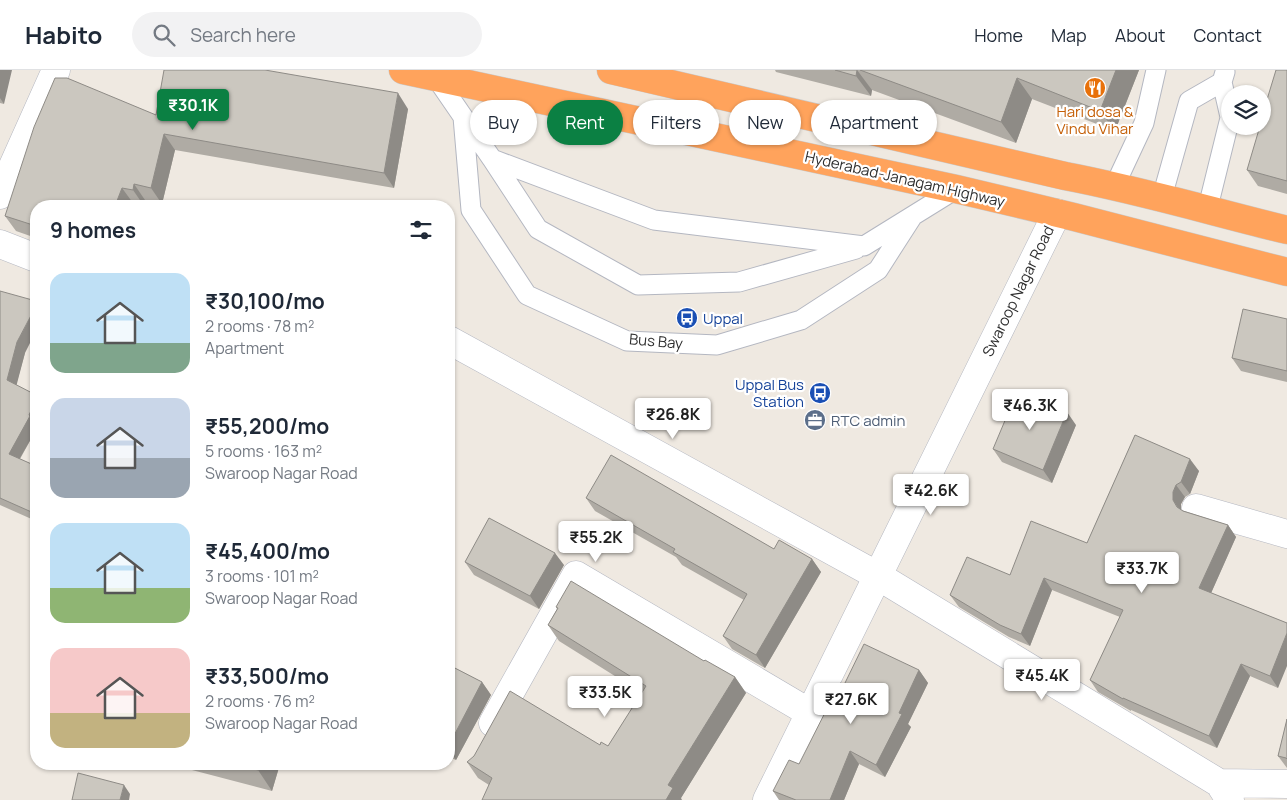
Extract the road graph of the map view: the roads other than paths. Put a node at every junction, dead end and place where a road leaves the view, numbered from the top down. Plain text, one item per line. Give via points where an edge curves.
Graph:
1 (56, 70) edge
2 (403, 70) edge
3 (611, 70) edge
4 (1156, 70) edge
5 (435, 76) junction
6 (1224, 76) edge
7 (463, 117) junction
8 (1226, 135) edge
9 (492, 159) junction
10 (1114, 185) junction
11 (956, 189) junction
12 (0, 195) edge
13 (1162, 197) junction
14 (1207, 211) junction
15 (1056, 213) junction
16 (912, 216) junction
17 (1287, 230) edge
18 (0, 244) edge
19 (864, 246) junction
20 (30, 256) edge
21 (1287, 272) edge
22 (455, 343) edge
23 (1196, 508) dead end
24 (1287, 534) edge
25 (878, 576) junction
26 (810, 713) junction
27 (480, 747) edge
28 (1287, 784) edge
29 (1224, 792) edge
30 (768, 800) edge

1 - 12 street
2 - 5 highway, Hyderabad-Janagam Highway
3 - 10 highway
4 - 10 lane via 1144,123
5 - 7 lane, Bus Bay
5 - 11 highway, Hyderabad-Janagam Highway
6 - 13 lane via 1189,101
7 - 9 lane, Bus Bay
7 - 16 lane, Bus Bay via 470,210 527,295 627,341 717,345 801,320 878,270
8 - 14 lane
9 - 19 lane via 654,220
9 - 19 lane, Bus Bay via 538,229 638,285 739,282
10 - 13 highway
11 - 15 highway, Hyderabad-Janagam Highway
11 - 16 lane, Bus Bay
13 - 14 highway
14 - 17 highway
15 - 21 highway, Hyderabad-Janagam Highway
15 - 25 street, Swaroop Nagar Road
16 - 19 lane, Bus Bay
18 - 20 street
22 - 25 street
23 - 24 street
25 - 26 street, Swaroop Nagar Road
25 - 29 street
26 - 27 street via 576,575
26 - 30 street, Swaroop Nagar Road
28 - 29 street

